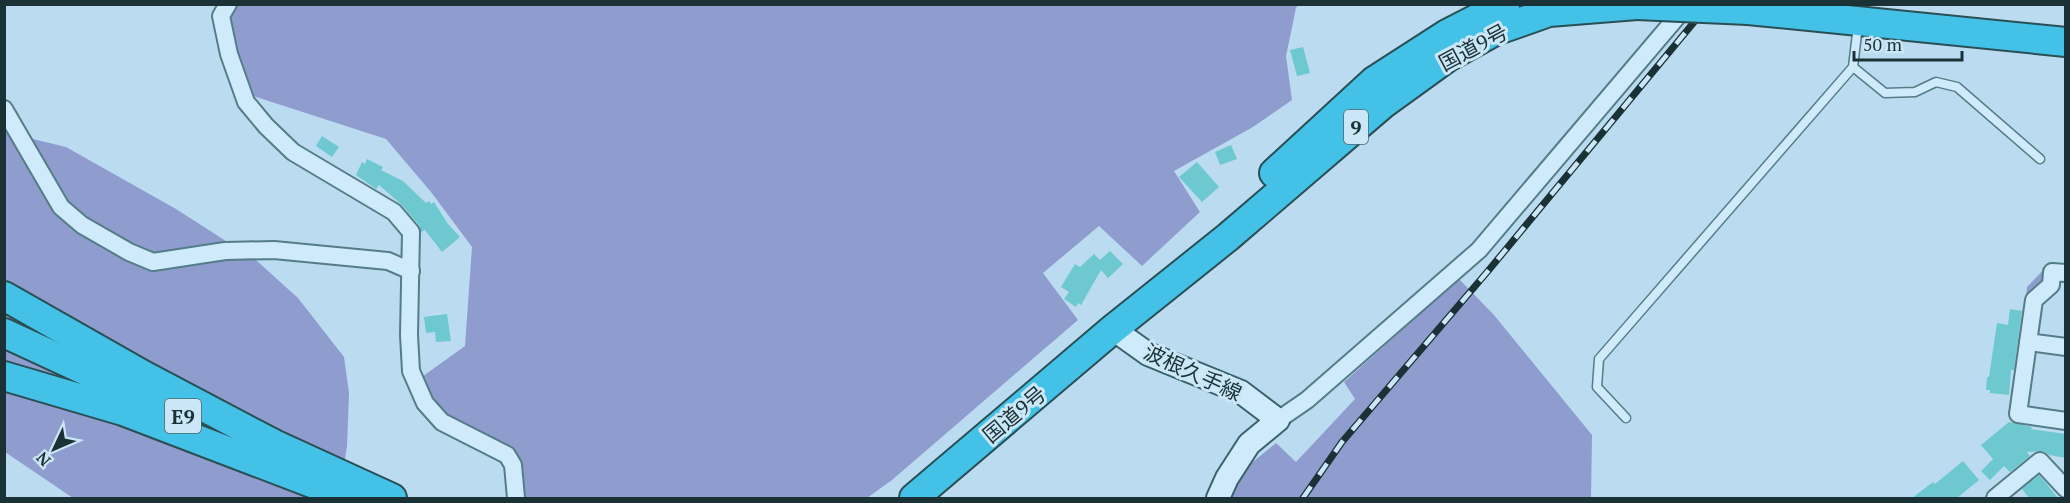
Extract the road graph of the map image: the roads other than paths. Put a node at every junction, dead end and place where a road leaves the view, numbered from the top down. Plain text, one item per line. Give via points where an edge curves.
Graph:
1 (228, 4) edge
2 (1516, 4) edge
3 (1688, 4) edge
4 (1830, 4) edge
5 (1637, 5) edge
6 (1859, 21) junction
7 (2066, 31) edge
8 (2066, 42) edge
9 (1854, 67) junction
10 (4, 109) edge
11 (2040, 159) dead end
12 (411, 271) junction
13 (2066, 273) edge
14 (4, 296) edge
15 (1113, 329) junction
16 (4, 333) edge
17 (2028, 342) junction
18 (2066, 347) edge
19 (4, 376) edge
20 (1626, 418) dead end
21 (1278, 420) junction
22 (2066, 421) edge
23 (2066, 489) edge
24 (351, 498) edge
25 (362, 498) edge
26 (392, 498) edge
27 (516, 498) edge
28 (914, 498) edge
29 (1218, 498) edge
30 (1995, 498) edge

1 - 12 street via 221,16 246,102 293,152 394,212 411,232
2 - 15 highway, 国道9号 / 9 via 1447,34 1374,81 1221,221
3 - 21 street via 1479,250
4 - 7 highway
5 - 6 highway, 国道9号 / 9, bridge
5 - 15 highway, 国道9号 / 9 via 1549,12 1495,31 1448,57 1383,104
6 - 8 highway, 国道9号 / 9
6 - 9 lane
9 - 11 lane via 1885,93 1915,92 1936,82 1957,87
9 - 20 lane via 1599,359 1597,387
10 - 12 street via 61,207 82,225 153,262 225,251 274,249 388,261
12 - 27 street via 411,371 425,403 442,422 507,455 513,465
13 - 17 street via 2052,272 2051,285 2034,300
14 - 26 highway via 274,444
15 - 21 main road, 波根久手線 via 1148,354 1241,393
15 - 28 highway, 国道9号 / 9
16 - 25 highway, E9
17 - 18 street
17 - 22 street via 2018,414
19 - 24 highway via 123,411
21 - 29 main road via 1249,444
23 - 30 street via 2040,461

